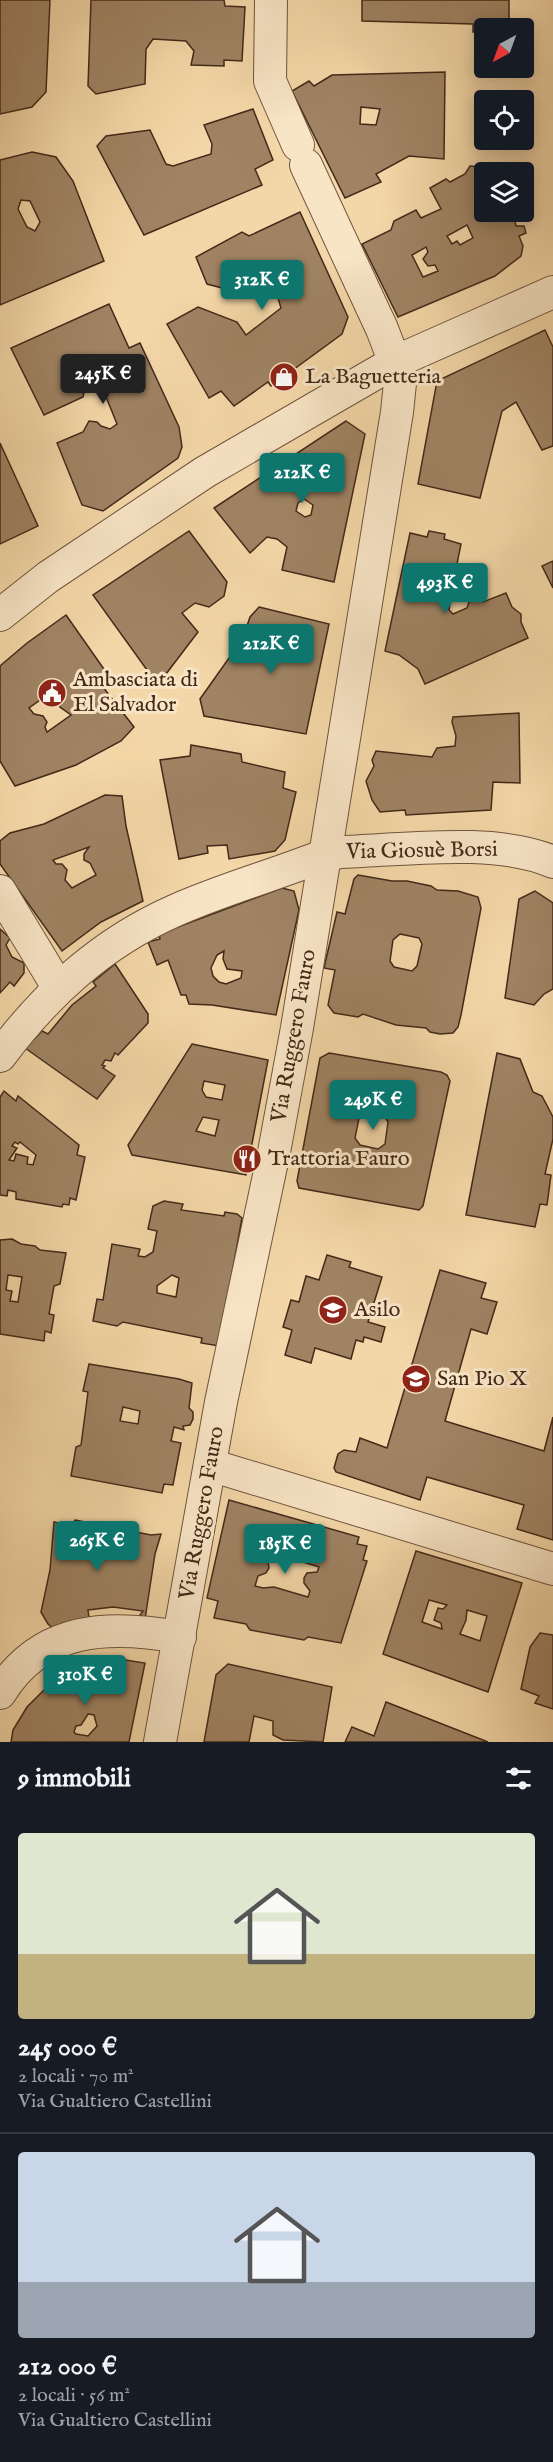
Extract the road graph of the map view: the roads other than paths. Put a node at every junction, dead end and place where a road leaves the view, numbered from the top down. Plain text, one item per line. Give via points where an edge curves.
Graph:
1 (271, 0) edge
2 (553, 292) edge
3 (395, 363) junction
4 (0, 615) edge
5 (325, 855) junction
6 (553, 862) edge
7 (0, 891) edge
8 (58, 987) junction
9 (0, 1056) edge
10 (210, 1465) junction
11 (553, 1569) edge
12 (180, 1637) junction
13 (0, 1693) edge
14 (160, 1742) edge

1 - 3 street, Via Ruggero Fauro via 270,81
2 - 3 street
3 - 4 street via 205,472 48,577
3 - 5 street, Via Ruggero Fauro via 400,383 397,412
5 - 6 street, Via Giosuè Borsi via 471,847 516,851
5 - 8 street, Via Giosuè Borsi via 156,919 96,955
5 - 10 street, Via Ruggero Fauro via 274,1152
7 - 8 street
8 - 9 street, Via Giosuè Borsi
10 - 11 street
10 - 12 street, Via Ruggero Fauro
12 - 13 street via 130,1629 71,1637 28,1659
12 - 14 street, Via Ruggero Fauro

